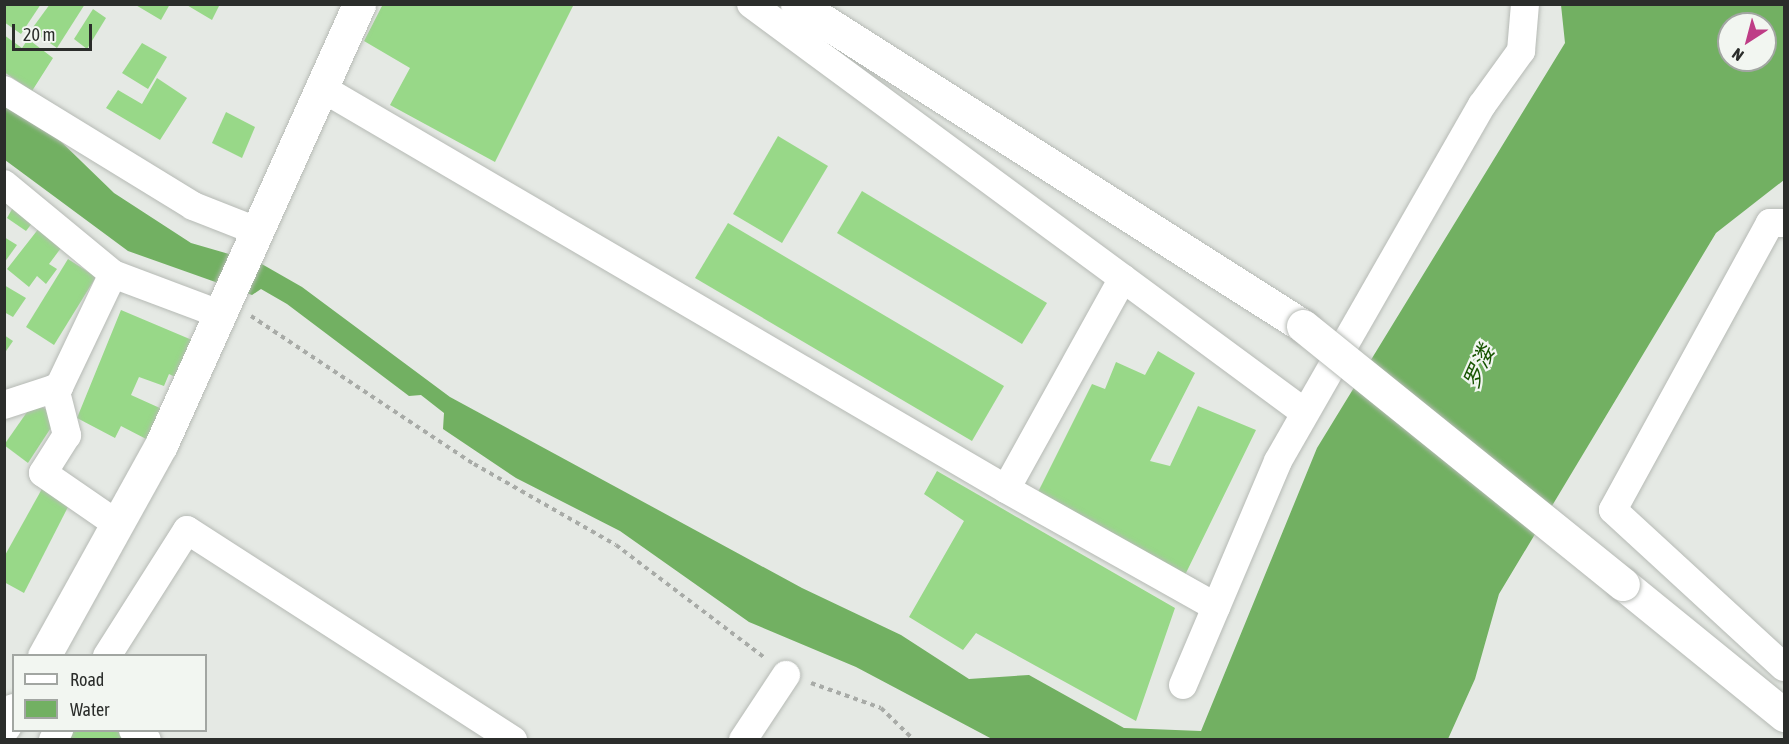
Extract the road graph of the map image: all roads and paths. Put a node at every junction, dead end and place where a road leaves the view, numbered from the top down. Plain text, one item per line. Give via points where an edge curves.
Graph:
1 (359, 4) edge
2 (751, 4) edge
3 (797, 4) edge
4 (1525, 4) edge
5 (320, 87) junction
6 (4, 90) edge
7 (4, 184) edge
8 (1785, 223) edge
9 (254, 231) junction
10 (113, 274) junction
11 (1122, 278) junction
12 (217, 313) junction
13 (55, 388) junction
14 (4, 405) edge
15 (1304, 412) junction
16 (1006, 489) junction
17 (117, 524) junction
18 (1216, 607) junction
19 (45, 654) edge
20 (108, 654) edge
21 (1785, 667) edge
22 (786, 675) junction
23 (1183, 685) dead end
24 (12, 713) edge
25 (1785, 715) edge
26 (4, 726) edge
27 (513, 740) edge
28 (743, 740) edge
29 (914, 740) edge

1 - 5 street
2 - 11 street
3 - 25 street, bridge via 1303,326
4 - 15 street via 1521,51 1482,105
5 - 9 street
5 - 16 street
6 - 9 street via 193,206
7 - 10 street
8 - 21 street via 1770,223 1613,510
9 - 12 street
10 - 12 street
10 - 13 street
11 - 15 street
11 - 16 street
12 - 17 street via 161,445
12 - 22 path via 254,316 474,464 616,545
13 - 14 street
13 - 17 street via 67,435 44,473
15 - 18 street
16 - 18 street
17 - 19 street
18 - 23 street
20 - 27 street via 186,530
22 - 28 street
22 - 29 path via 881,708
24 - 26 street

